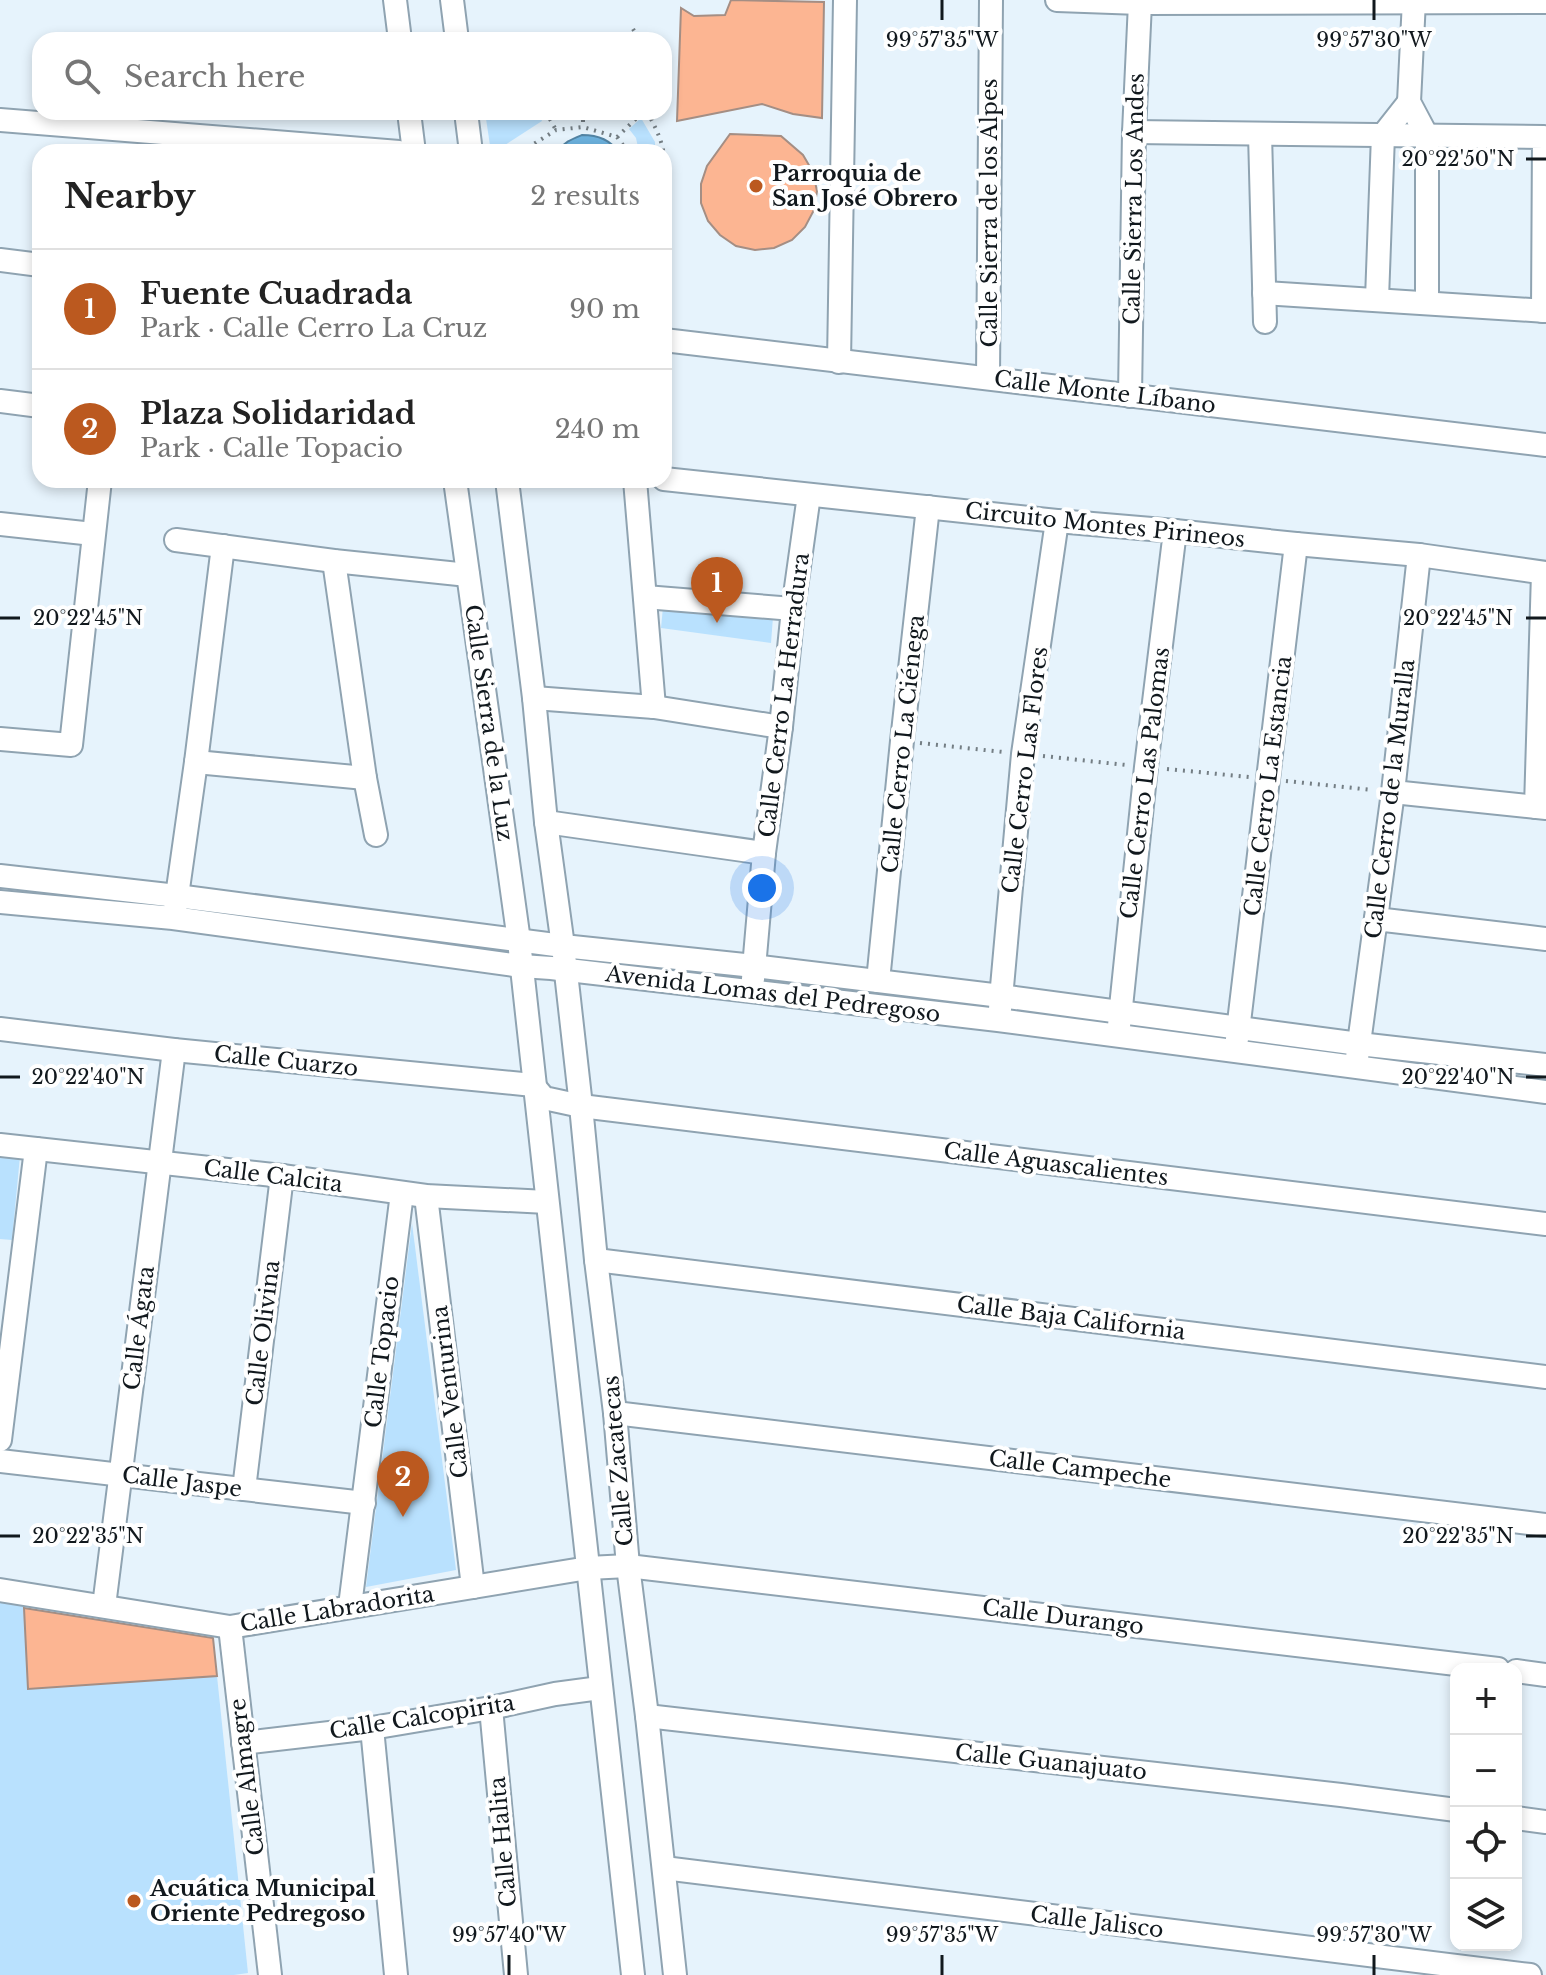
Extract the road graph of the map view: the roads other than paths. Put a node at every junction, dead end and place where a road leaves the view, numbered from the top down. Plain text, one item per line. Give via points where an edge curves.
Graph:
1 (395, 0) edge
2 (452, 0) edge
3 (845, 0) edge
4 (991, 0) edge
5 (1057, 0) edge
6 (1075, 0) edge
7 (1219, 1) edge
8 (1342, 1) edge
9 (1414, 1) edge
10 (1546, 2) edge
11 (1140, 3) junction
12 (399, 32) edge
13 (456, 32) edge
14 (1409, 102) junction
15 (0, 120) edge
16 (410, 120) edge
17 (467, 120) edge
18 (1134, 132) junction
19 (1260, 134) junction
20 (1383, 135) junction
21 (1427, 136) junction
22 (1544, 137) edge
23 (299, 144) edge
24 (413, 144) edge
25 (470, 144) edge
26 (0, 260) edge
27 (32, 264) edge
28 (1264, 293) junction
29 (1377, 299) junction
30 (1427, 303) junction
31 (1544, 311) edge
32 (1265, 322) dead end
33 (672, 341) edge
34 (839, 362) junction
35 (988, 378) junction
36 (1130, 396) junction
37 (0, 401) edge
38 (32, 405) edge
39 (1546, 445) edge
40 (672, 480) edge
41 (99, 488) edge
42 (456, 488) edge
43 (508, 488) edge
44 (636, 488) edge
45 (809, 495) junction
46 (928, 507) junction
47 (1057, 521) junction
48 (0, 524) edge
49 (1175, 531) junction
50 (93, 534) junction
51 (176, 540) dead end
52 (1296, 544) junction
53 (223, 546) junction
54 (1419, 555) junction
55 (334, 561) junction
56 (1544, 573) edge
57 (468, 575) junction
58 (645, 597) junction
59 (793, 609) junction
60 (534, 698) junction
61 (654, 707) junction
62 (781, 727) junction
63 (0, 739) edge
64 (196, 762) junction
65 (365, 778) junction
66 (1393, 792) junction
67 (1541, 808) edge
68 (546, 822) junction
69 (376, 835) dead end
70 (764, 853) junction
71 (0, 876) edge
72 (0, 902) edge
73 (175, 907) junction
74 (1376, 919) junction
75 (1546, 939) edge
76 (519, 941) junction
77 (557, 946) junction
78 (521, 966) junction
79 (754, 966) junction
80 (558, 968) junction
81 (878, 981) junction
82 (753, 991) junction
83 (1001, 996) junction
84 (1120, 1012) junction
85 (998, 1020) junction
86 (0, 1029) edge
87 (1118, 1035) junction
88 (1238, 1039) junction
89 (174, 1050) junction
90 (1358, 1055) junction
91 (1546, 1065) edge
92 (1546, 1092) edge
93 (556, 1098) junction
94 (0, 1145) edge
95 (36, 1149) junction
96 (160, 1163) junction
97 (282, 1176) junction
98 (402, 1193) junction
99 (426, 1196) junction
100 (547, 1202) junction
101 (1546, 1224) edge
102 (596, 1260) junction
103 (1546, 1377) edge
104 (615, 1413) junction
105 (0, 1440) edge
106 (0, 1461) edge
107 (119, 1475) junction
108 (244, 1489) junction
109 (364, 1503) junction
110 (1546, 1525) edge
111 (607, 1567) junction
112 (473, 1587) junction
113 (0, 1590) edge
114 (104, 1606) junction
115 (350, 1606) junction
116 (230, 1627) junction
117 (1450, 1664) edge
118 (1522, 1672) edge
119 (1546, 1675) edge
120 (600, 1688) junction
121 (491, 1708) junction
122 (647, 1716) junction
123 (372, 1728) junction
124 (243, 1743) junction
125 (1450, 1809) edge
126 (1522, 1819) edge
127 (1546, 1822) edge
128 (664, 1868) junction
129 (270, 1975) edge
130 (396, 1975) edge
131 (516, 1975) edge
132 (633, 1975) edge
133 (675, 1975) edge
134 (1530, 1975) edge

1 - 12 street
2 - 13 street
3 - 34 street
4 - 35 street, Calle Sierra de los Alpes
5 - 6 street
6 - 11 street
7 - 8 street
7 - 11 street
8 - 9 street
9 - 10 street
9 - 14 street
11 - 18 street, Calle Sierra Los Andes
14 - 20 street
14 - 21 street
15 - 23 street
16 - 24 street
17 - 25 street
18 - 19 street
18 - 36 street, Calle Sierra Los Andes
19 - 20 street
19 - 28 street
20 - 21 street
20 - 29 street
21 - 22 street
21 - 30 street
22 - 31 street
26 - 27 street
28 - 29 street
28 - 32 street
29 - 30 street
30 - 31 street
33 - 34 street, Calle Monte Líbano
34 - 35 street, Calle Monte Líbano
35 - 36 street, Calle Monte Líbano
36 - 39 street, Calle Monte Líbano
37 - 38 street
40 - 45 street, Circuito Montes Pirineos
41 - 50 street
42 - 57 street, Calle Sierra de la Luz
43 - 60 street, Calle Sierra de la Luz
44 - 58 street
45 - 46 street, Circuito Montes Pirineos
45 - 59 street, Calle Cerro La Herradura
46 - 47 street, Circuito Montes Pirineos
46 - 81 street, Calle Cerro La Ciénega
47 - 49 street, Circuito Montes Pirineos
47 - 83 street, Calle Cerro Las Flores via 1023,754
48 - 50 street
49 - 52 street, Circuito Montes Pirineos
49 - 84 street, Calle Cerro Las Palomas
50 - 63 street via 71,745
51 - 53 street
52 - 54 street, Circuito Montes Pirineos
52 - 88 street, Calle Cerro La Estancia
53 - 55 street
53 - 64 street
54 - 56 street, Circuito Montes Pirineos
54 - 66 street, Calle Cerro de la Muralla
55 - 57 street
55 - 65 street
56 - 67 street
57 - 76 street, Calle Sierra de la Luz
58 - 59 street
58 - 61 street
59 - 62 street, Calle Cerro La Herradura
60 - 61 street
60 - 68 street, Calle Sierra de la Luz
61 - 62 street
62 - 70 street, Calle Cerro La Herradura
64 - 65 street
64 - 73 street
65 - 69 street
66 - 67 street
66 - 74 street, Calle Cerro de la Muralla
68 - 70 street
68 - 77 street, Calle Sierra de la Luz
70 - 79 street, Calle Cerro La Herradura
71 - 73 street, Avenida Lomas del Pedregoso
72 - 73 street, Avenida Lomas del Pedregoso
73 - 76 street, Avenida Lomas del Pedregoso
73 - 78 street, Avenida Lomas del Pedregoso
74 - 75 street
74 - 90 street, Calle Cerro de la Muralla
76 - 77 street, Avenida Lomas del Pedregoso
76 - 78 street, Calle Sierra de la Luz
77 - 79 street, Avenida Lomas del Pedregoso
77 - 80 street, Calle Zacatecas
78 - 80 street, Avenida Lomas del Pedregoso
78 - 93 street, Calle Zacatecas
79 - 81 street, Avenida Lomas del Pedregoso
79 - 82 street, Calle Cerro La Herradura
80 - 82 street, Avenida Lomas del Pedregoso
80 - 93 street, Calle Zacatecas
81 - 83 street, Avenida Lomas del Pedregoso
82 - 85 street, Avenida Lomas del Pedregoso
83 - 84 street, Avenida Lomas del Pedregoso
83 - 85 street, Calle Cerro Las Flores
84 - 87 street, Calle Cerro Las Palomas
84 - 88 street, Avenida Lomas del Pedregoso
85 - 87 street, Avenida Lomas del Pedregoso
86 - 89 street, Calle Cuarzo
87 - 88 street, Avenida Lomas del Pedregoso
88 - 90 street, Avenida Lomas del Pedregoso
89 - 93 street, Calle Cuarzo
89 - 96 street, Calle Ágata
90 - 91 street, Avenida Lomas del Pedregoso
90 - 92 street, Avenida Lomas del Pedregoso
93 - 100 street, Calle Zacatecas
93 - 101 street, Calle Aguascalientes
93 - 102 street, Calle Zacatecas
94 - 95 street, Calle Calcita
95 - 96 street, Calle Calcita
95 - 105 street
96 - 97 street, Calle Calcita
96 - 107 street, Calle Ágata
97 - 98 street, Calle Calcita
97 - 108 street, Calle Olivina
98 - 99 street, Calle Calcita
98 - 109 street, Calle Topacio
99 - 100 street, Calle Calcita
99 - 112 street, Calle Venturina
100 - 111 street, Calle Zacatecas
102 - 103 street, Calle Baja California
102 - 104 street, Calle Zacatecas
104 - 110 street, Calle Campeche
104 - 111 street, Calle Zacatecas
106 - 107 street, Calle Jaspe
107 - 108 street, Calle Jaspe
107 - 114 street, Calle Ágata
108 - 109 street, Calle Jaspe
109 - 115 street, Calle Topacio
111 - 112 street, Calle Labradorita
111 - 117 street, Calle Durango
111 - 120 street, Calle Zacatecas
111 - 122 street, Calle Zacatecas
112 - 115 street, Calle Labradorita
113 - 114 street, Calle Labradorita
114 - 116 street, Calle Labradorita
115 - 116 street, Calle Labradorita
116 - 124 street, Calle Almagre
118 - 119 street
120 - 121 street, Calle Calcopirita
120 - 132 street, Calle Zacatecas
121 - 123 street, Calle Calcopirita
121 - 131 street, Calle Halita
122 - 125 street, Calle Guanajuato
122 - 128 street, Calle Zacatecas
123 - 124 street, Calle Calcopirita
123 - 130 street
124 - 129 street, Calle Almagre
126 - 127 street
128 - 133 street, Calle Zacatecas
128 - 134 street, Calle Jalisco

